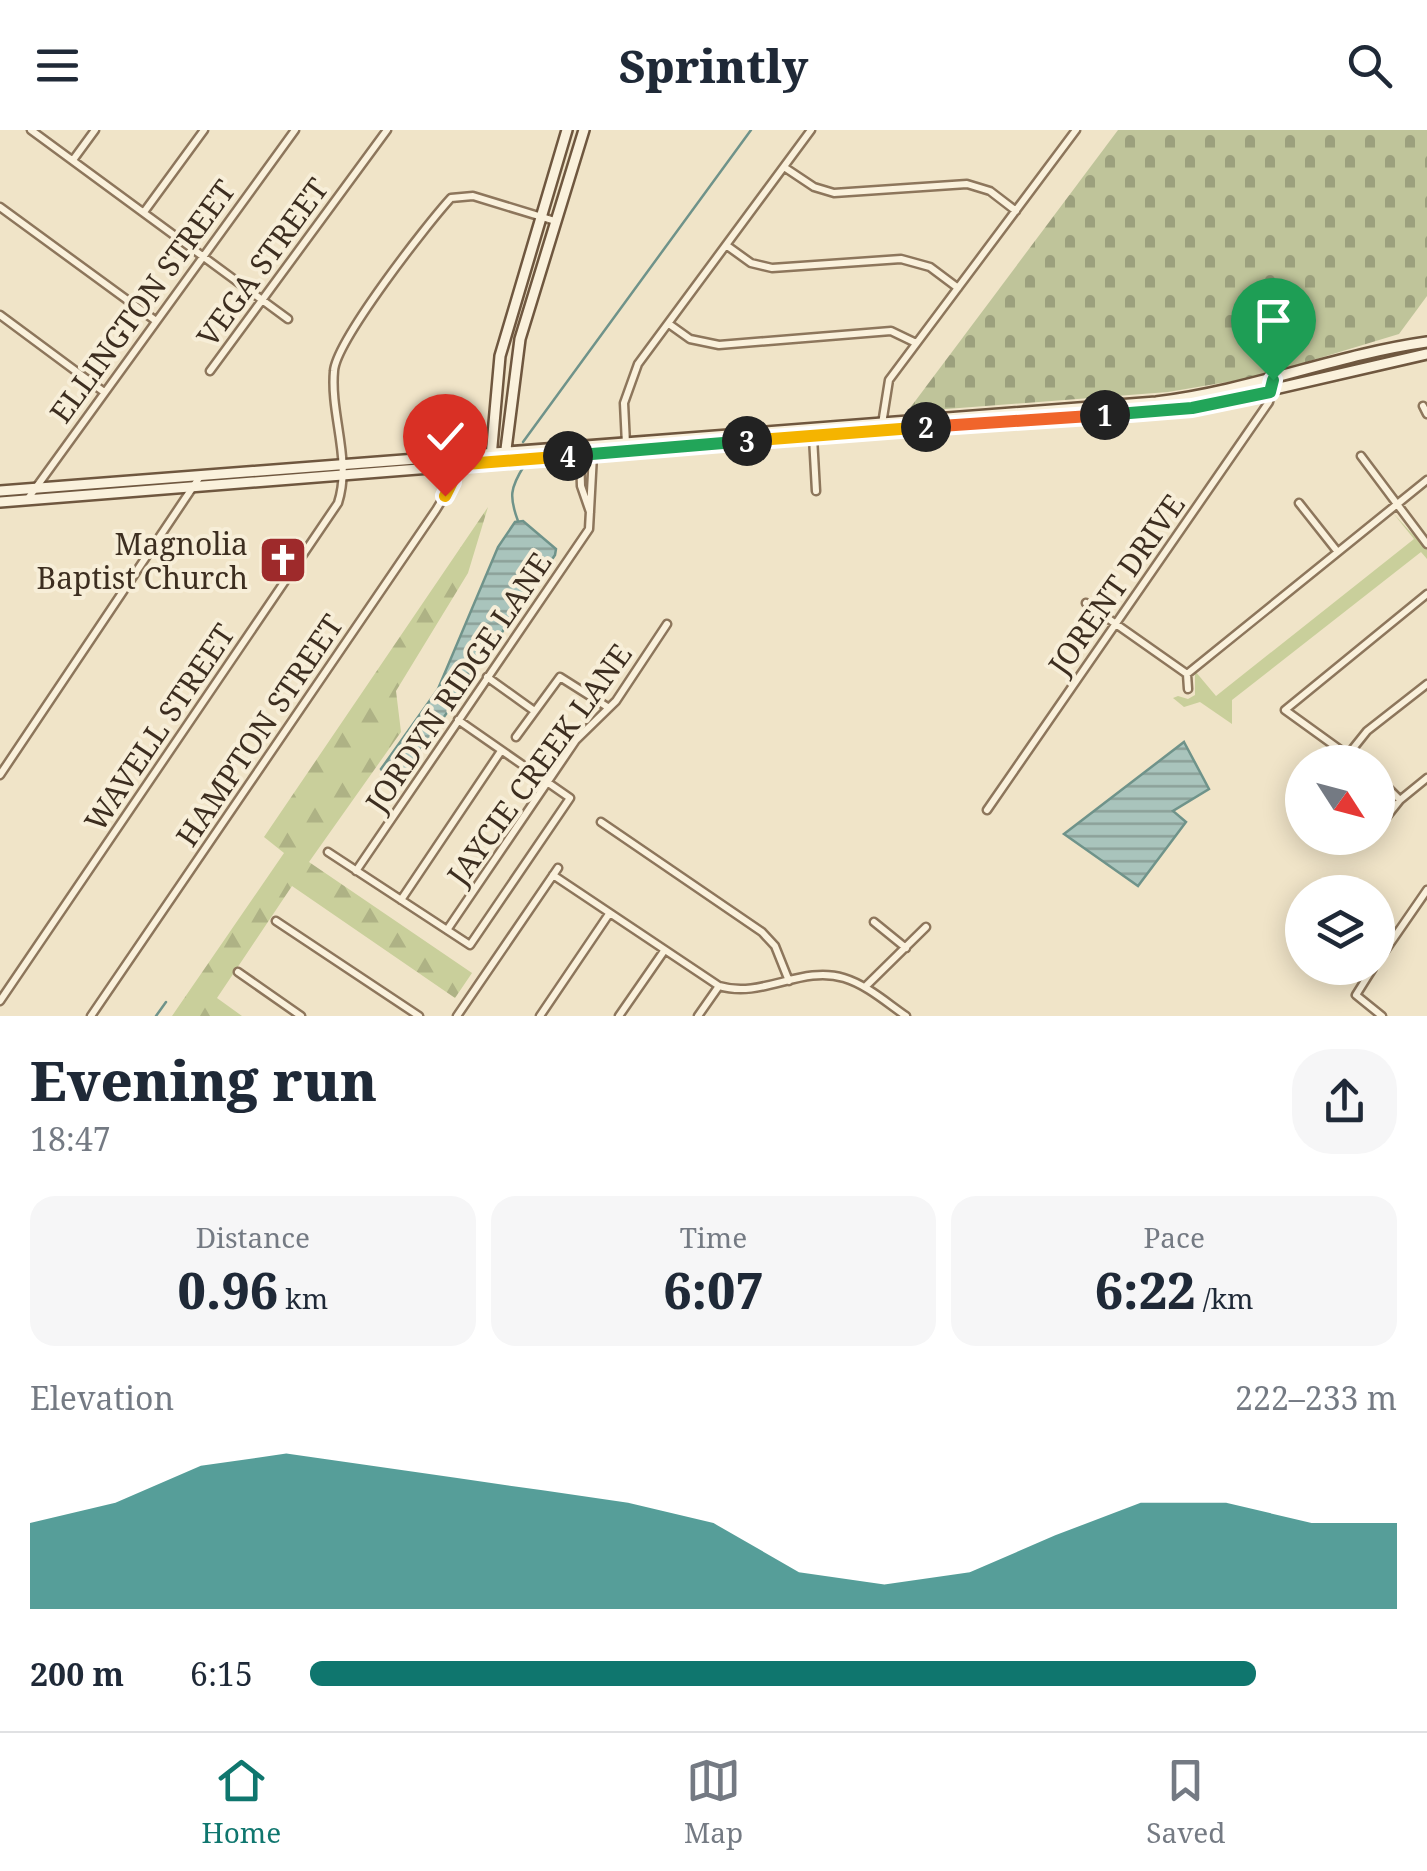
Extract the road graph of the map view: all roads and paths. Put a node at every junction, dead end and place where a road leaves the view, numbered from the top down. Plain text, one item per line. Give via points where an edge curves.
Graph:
1 (32, 130) edge
2 (95, 130) edge
3 (204, 130) edge
4 (295, 130) edge
5 (386, 130) edge
6 (567, 130) edge
7 (584, 130) edge
8 (811, 130) edge
9 (1073, 131) edge
10 (73, 160) junction
11 (784, 166) junction
12 (0, 207) edge
13 (1016, 211) junction
14 (144, 212) junction
15 (540, 217) junction
16 (555, 222) junction
17 (726, 245) junction
18 (203, 255) junction
19 (958, 288) junction
20 (263, 300) junction
21 (0, 316) edge
22 (288, 319) dead end
23 (156, 321) junction
24 (669, 324) junction
25 (505, 335) junction
26 (520, 339) junction
27 (1427, 342) edge
28 (916, 343) junction
29 (1427, 354) edge
30 (210, 371) dead end
31 (1272, 386) junction
32 (104, 392) junction
33 (882, 425) junction
34 (812, 436) junction
35 (626, 446) junction
36 (592, 454) junction
37 (505, 455) junction
38 (580, 455) junction
39 (1360, 456) dead end
40 (490, 457) junction
41 (453, 465) junction
42 (343, 469) junction
43 (202, 474) junction
44 (1427, 480) edge
45 (194, 486) junction
46 (33, 489) junction
47 (0, 491) edge
48 (816, 491) dead end
49 (27, 500) junction
50 (0, 502) edge
51 (1299, 503) dead end
52 (1396, 504) junction
53 (591, 516) junction
54 (1427, 544) edge
55 (1337, 551) junction
56 (1427, 594) edge
57 (1086, 603) dead end
58 (667, 624) dead end
59 (1116, 624) junction
60 (1186, 674) junction
61 (487, 678) junction
62 (1427, 684) edge
63 (1188, 689) dead end
64 (610, 709) junction
65 (533, 710) junction
66 (458, 720) junction
67 (516, 737) dead end
68 (1332, 745) edge
69 (1356, 745) edge
70 (501, 751) junction
71 (0, 775) edge
72 (1427, 778) edge
73 (548, 783) junction
74 (1395, 795) edge
75 (1400, 800) junction
76 (1395, 806) edge
77 (987, 810) dead end
78 (602, 822) dead end
79 (328, 852) dead end
80 (356, 871) junction
81 (1427, 890) edge
82 (401, 900) junction
83 (610, 914) junction
84 (276, 921) dead end
85 (874, 922) dead end
86 (926, 927) dead end
87 (447, 930) junction
88 (1395, 936) edge
89 (906, 948) junction
90 (664, 950) junction
91 (238, 972) dead end
92 (789, 981) junction
93 (1362, 985) edge
94 (718, 986) junction
95 (865, 987) junction
96 (0, 1002) edge
97 (91, 1016) edge
98 (301, 1016) edge
99 (418, 1016) edge
100 (457, 1016) edge
101 (540, 1016) edge
102 (619, 1016) edge
103 (698, 1016) edge
104 (906, 1016) edge
105 (1382, 1016) edge

1 - 10 street
2 - 10 street
3 - 14 street
4 - 18 street, ELLINGTON STREET
5 - 20 street, VEGA STREET
6 - 15 main road
7 - 16 main road
8 - 11 street
9 - 13 street
10 - 14 street
11 - 13 street via 834,192 968,184
11 - 17 street
12 - 23 street
13 - 19 street
14 - 18 street
15 - 16 street
15 - 25 main road
15 - 42 street via 473,196 451,198 443,207 337,356
16 - 26 main road
17 - 19 street via 772,268 901,259 930,268
17 - 24 street
18 - 20 street
18 - 23 street, ELLINGTON STREET
19 - 28 street
20 - 22 street
20 - 30 street, VEGA STREET
21 - 32 street
23 - 32 street, ELLINGTON STREET
24 - 28 street via 690,339 719,345 891,331
24 - 35 street via 627,387
25 - 26 main road
25 - 40 main road
26 - 37 main road
27 - 31 main road
28 - 33 street via 889,380
29 - 31 main road
31 - 33 main road via 1157,412
31 - 59 street, JORENT DRIVE via 1269,402
32 - 46 street, ELLINGTON STREET
33 - 34 main road
33 - 35 main road
34 - 35 main road
34 - 48 street
35 - 36 main road
35 - 37 main road
36 - 38 main road
36 - 53 street, JORDYN RIDGE LANE
37 - 38 main road
37 - 40 main road
38 - 53 street
39 - 52 street
40 - 41 main road
40 - 42 main road
41 - 42 main road
41 - 97 street, HAMPTON STREET via 452,482 436,510
42 - 43 main road
42 - 45 main road
42 - 96 street, WAVELL STREET via 338,502
43 - 45 street
43 - 46 main road
44 - 52 street
45 - 49 main road
45 - 71 street
46 - 47 main road
46 - 49 street, ELLINGTON STREET
49 - 50 main road
51 - 55 street
52 - 54 street
52 - 55 street
53 - 61 street, JORDYN RIDGE LANE via 589,529
55 - 60 street
56 - 68 street via 1285,710
57 - 59 street
58 - 64 street, JAYCIE CREEK LANE
59 - 60 street
59 - 77 street, JORENT DRIVE
60 - 63 street
61 - 65 street
61 - 66 street, JORDYN RIDGE LANE
62 - 69 street
64 - 65 street via 560,677
64 - 73 street, JAYCIE CREEK LANE via 582,732
65 - 67 street
66 - 70 street
66 - 80 street, JORDYN RIDGE LANE
70 - 73 street
70 - 82 street
72 - 75 street
73 - 87 street, JAYCIE CREEK LANE
73 - 87 street via 570,798 470,945
74 - 75 street
75 - 76 street
78 - 92 street via 762,932
79 - 80 street
80 - 82 street
81 - 88 street
82 - 87 street
83 - 90 street
83 - 100 street via 556,872
83 - 101 street
84 - 99 street
85 - 89 street
86 - 89 street
89 - 95 street
90 - 94 street
90 - 102 street
91 - 98 street
92 - 94 street via 749,991
92 - 95 street via 827,975
93 - 105 street via 1356,995
94 - 103 street
95 - 104 street

